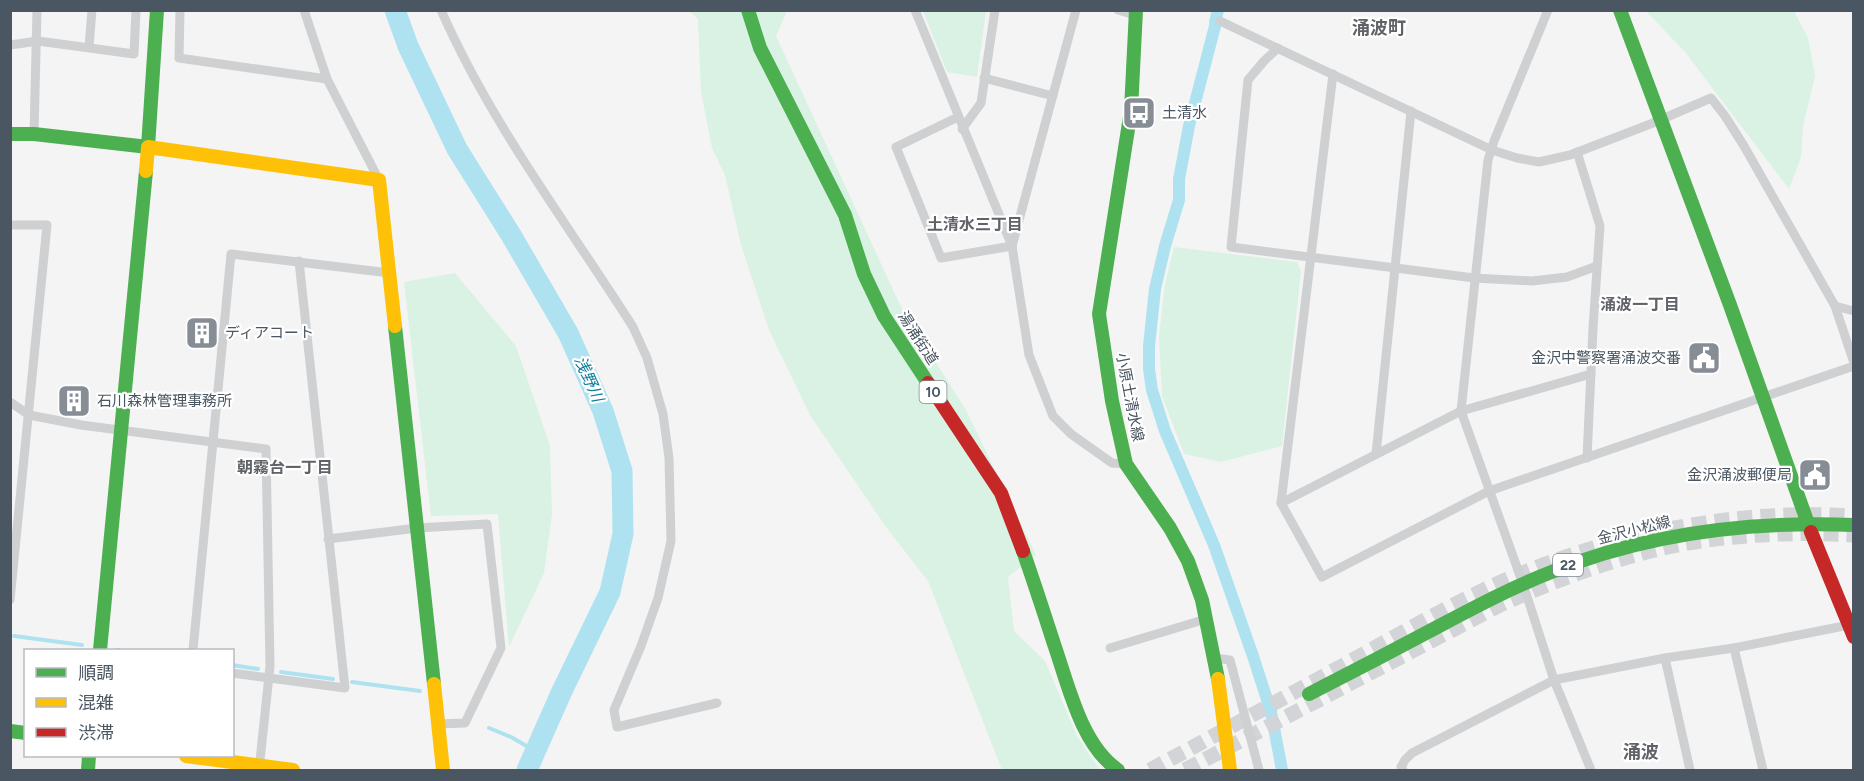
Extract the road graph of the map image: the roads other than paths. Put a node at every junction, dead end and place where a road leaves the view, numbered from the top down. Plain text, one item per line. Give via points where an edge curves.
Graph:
1 (38, 10) edge
2 (92, 10) edge
3 (136, 10) edge
4 (157, 10) edge
5 (180, 10) edge
6 (304, 10) edge
7 (441, 10) edge
8 (748, 10) edge
9 (915, 10) edge
10 (995, 10) edge
11 (1076, 10) edge
12 (1118, 10) edge
13 (1548, 10) edge
14 (1620, 10) edge
15 (1136, 13) edge
16 (1220, 21) dead end
17 (38, 41) junction
18 (10, 45) edge
19 (89, 47) junction
20 (1278, 48) junction
21 (1333, 74) junction
22 (984, 78) junction
23 (327, 79) junction
24 (1053, 96) junction
25 (1411, 111) junction
26 (958, 117) junction
27 (1659, 119) junction
28 (962, 129) junction
29 (10, 134) edge
30 (34, 134) junction
31 (148, 147) junction
32 (1492, 150) junction
33 (1577, 152) junction
34 (379, 180) junction
35 (10, 225) edge
36 (1012, 246) junction
37 (1310, 257) junction
38 (299, 261) junction
39 (1598, 266) junction
40 (1394, 268) junction
41 (390, 273) junction
42 (1474, 278) junction
43 (1835, 306) junction
44 (1854, 311) edge
45 (1854, 364) edge
46 (1591, 374) junction
47 (1763, 398) junction
48 (10, 402) edge
49 (1461, 411) junction
50 (29, 415) junction
51 (122, 431) junction
52 (212, 443) junction
53 (1376, 454) junction
54 (1587, 458) junction
55 (1126, 464) junction
56 (10, 480) edge
57 (21, 485) junction
58 (1490, 491) junction
59 (1281, 503) junction
60 (1807, 523) junction
61 (1854, 525) edge
62 (417, 528) junction
63 (328, 539) junction
64 (13, 550) edge
65 (1523, 584) junction
66 (10, 600) edge
67 (1206, 619) junction
68 (1852, 629) edge
69 (1110, 648) dead end
70 (1734, 648) junction
71 (100, 649) edge
72 (193, 649) edge
73 (1215, 658) junction
74 (1665, 658) junction
75 (234, 673) edge
76 (269, 678) junction
77 (1554, 680) junction
78 (1309, 694) dead end
79 (717, 704) dead end
80 (438, 724) junction
81 (192, 757) edge
82 (260, 768) edge
83 (293, 771) edge
84 (442, 771) edge
85 (1118, 771) edge
86 (1230, 771) edge
87 (1258, 771) edge
88 (1403, 771) edge
89 (1591, 771) edge
90 (1690, 771) edge
91 (1763, 771) edge

1 - 17 street
2 - 19 street
3 - 19 street via 134,54
4 - 31 street
5 - 23 street via 179,58
6 - 23 street
7 - 79 street via 489,105 633,327 647,358 663,414 669,458 671,541 658,598 614,710 617,726
8 - 85 street, 湯涌街道 / 10 via 760,48 845,215 864,274 884,316 1001,492 1076,709 1094,745
9 - 26 street
10 - 22 street
11 - 24 street
12 - 15 street
13 - 32 street
14 - 27 street
15 - 55 street, 小原土清水線 via 1131,110 1099,314
16 - 20 street
17 - 18 street
17 - 19 street
17 - 30 street
20 - 21 street
20 - 37 street via 1248,80 1231,247
21 - 25 street
21 - 37 street
22 - 24 street
22 - 28 street via 981,103
23 - 34 street
24 - 36 street
25 - 32 street
25 - 40 street
26 - 28 street
26 - 36 street via 896,147 941,258
27 - 33 street
27 - 43 street via 1711,98
27 - 47 street
28 - 36 street
29 - 30 street
30 - 31 street
31 - 34 street
31 - 51 street
32 - 33 street via 1539,162
32 - 42 street
33 - 39 street via 1600,225
34 - 41 street
35 - 50 street via 47,225
36 - 55 street via 1029,355 1053,416 1112,463
37 - 40 street
37 - 59 street
38 - 41 street
38 - 52 street via 231,254
38 - 63 street
39 - 42 street via 1567,277 1532,281
39 - 46 street
40 - 42 street
40 - 53 street
41 - 62 street
42 - 49 street
43 - 44 street
43 - 45 street
45 - 47 street
46 - 49 street
46 - 54 street
47 - 54 street
47 - 60 street
48 - 50 street
49 - 53 street
49 - 58 street
50 - 51 street
50 - 57 street
51 - 52 street
51 - 71 street
52 - 72 street
52 - 76 street via 266,449
53 - 59 street
54 - 58 street
55 - 67 street, 小原土清水線 via 1188,561
56 - 57 street
57 - 64 street
58 - 59 street via 1322,577
58 - 65 street
60 - 61 street, 金沢小松線 / 22
60 - 65 street, 金沢小松線 / 22 via 1712,531 1645,543 1569,565
60 - 68 street
62 - 63 street
62 - 80 street
62 - 80 street via 487,524 499,626 501,648 465,723
63 - 76 street via 345,688
64 - 66 street
65 - 77 street
65 - 78 street, 金沢小松線 / 22
67 - 69 street
67 - 73 street, 小原土清水線
68 - 70 street
70 - 74 street
70 - 91 street
73 - 86 street, 小原土清水線
73 - 87 street via 1230,660
74 - 77 street
74 - 90 street
75 - 76 street
76 - 82 street
77 - 88 street via 1412,753 1401,767
77 - 89 street
80 - 84 street
81 - 82 street
82 - 83 street

